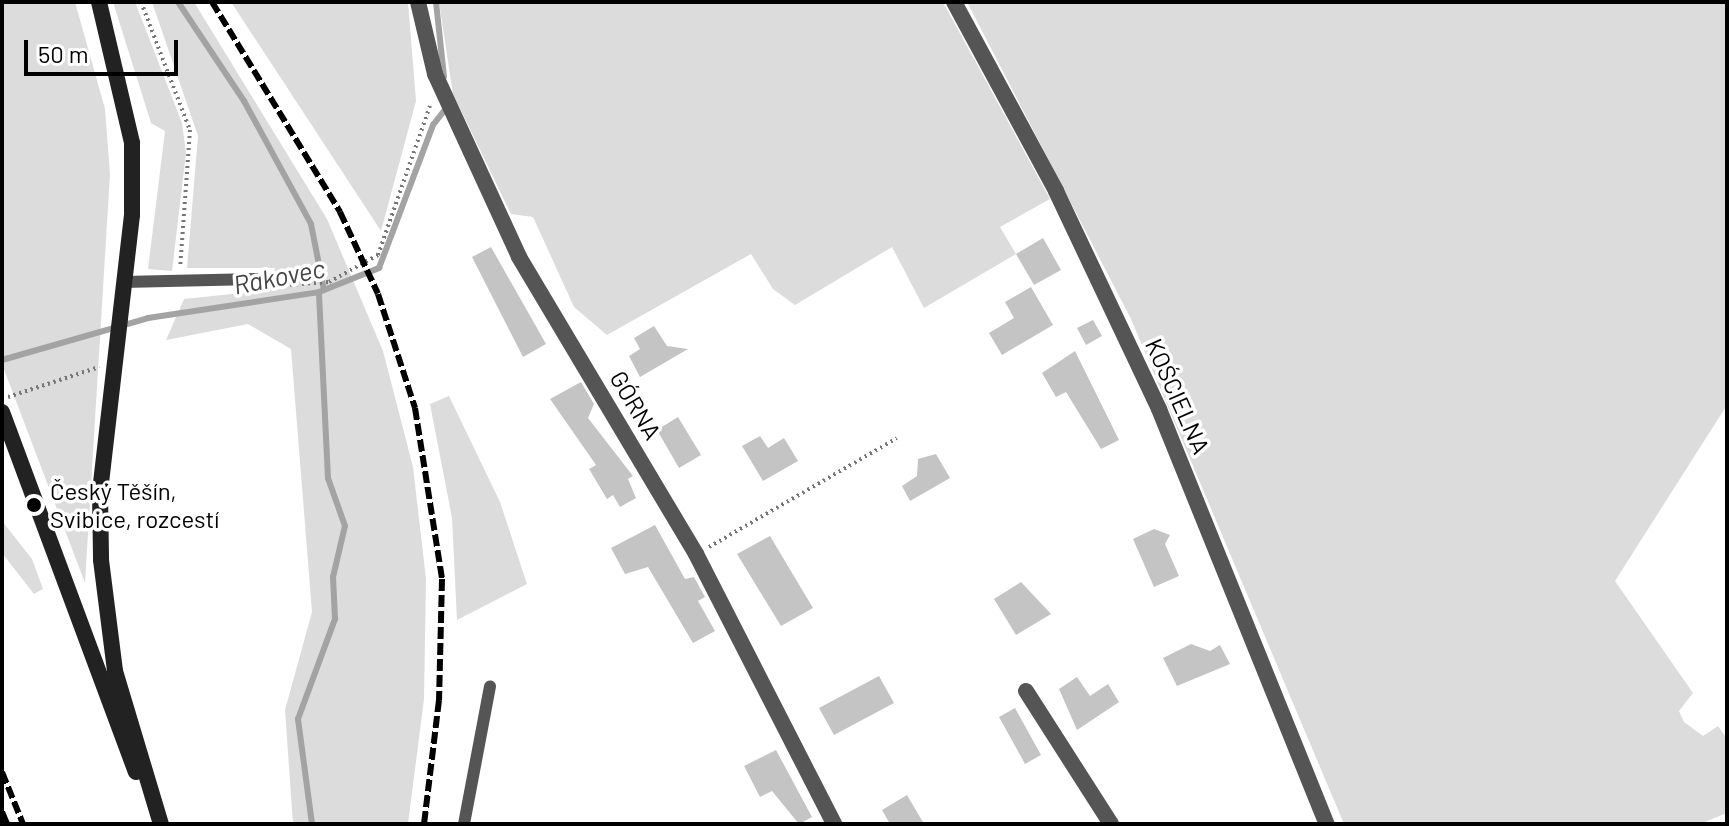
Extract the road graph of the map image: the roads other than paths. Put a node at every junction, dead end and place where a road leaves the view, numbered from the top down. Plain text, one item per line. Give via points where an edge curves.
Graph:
1 (99, 2) edge
2 (418, 2) edge
3 (954, 2) edge
4 (258, 279) road end
5 (123, 282) junction
6 (2, 412) edge
7 (490, 686) dead end
8 (1026, 691) dead end
9 (160, 824) edge
10 (464, 824) edge
11 (834, 824) edge
12 (1111, 824) edge
13 (1327, 824) edge

1 - 5 main road via 132,143
2 - 11 street, GÓRNA via 435,74 519,257 696,554
3 - 13 street, KOŚCIELNA via 1056,191 1159,409
4 - 5 lane
5 - 9 main road via 100,493 106,615
6 - 9 main road
7 - 10 lane
8 - 12 street

